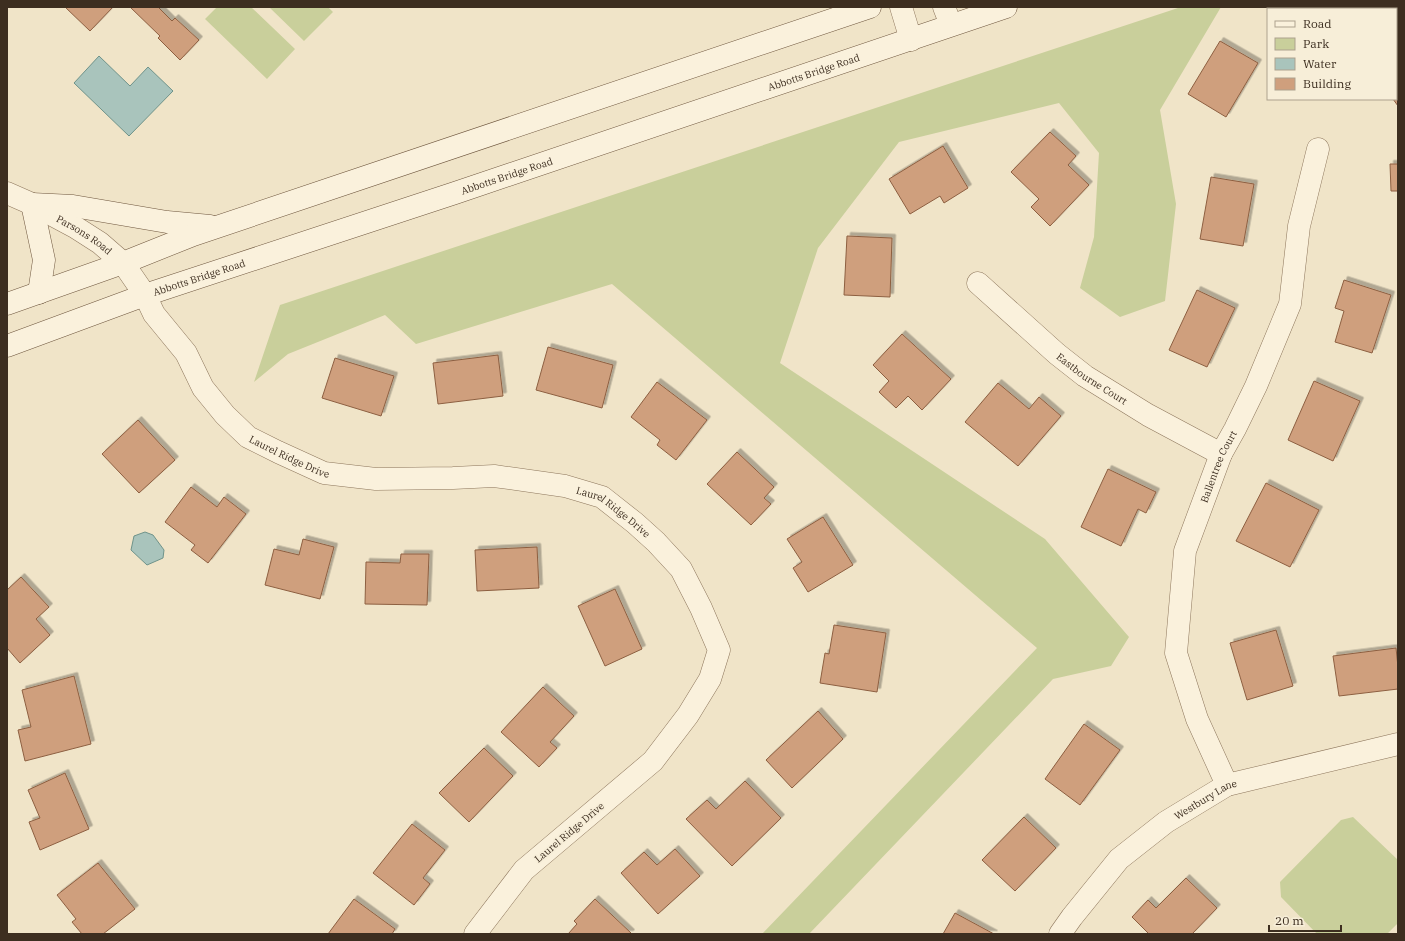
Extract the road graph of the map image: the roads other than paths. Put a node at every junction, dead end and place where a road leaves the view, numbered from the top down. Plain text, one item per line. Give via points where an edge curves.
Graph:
1 (870, 7) edge
2 (901, 7) edge
3 (1006, 7) edge
4 (947, 16) edge
5 (911, 40) junction
6 (1318, 150) dead end
7 (7, 193) edge
8 (32, 204) junction
9 (218, 227) junction
10 (123, 262) junction
11 (978, 282) dead end
12 (39, 293) junction
13 (145, 295) junction
14 (7, 304) edge
15 (7, 346) edge
16 (1221, 454) junction
17 (1398, 744) edge
18 (1227, 785) junction
19 (475, 934) edge
20 (1060, 934) edge

1 - 9 street
2 - 5 street
3 - 4 street, Abbotts Bridge Road
4 - 5 street, Abbotts Bridge Road
5 - 13 street, Abbotts Bridge Road
6 - 16 street, Ballentree Court via 1299,226 1290,304 1256,386
7 - 8 street, Parsons Road
8 - 9 street via 73,206 167,222
8 - 10 street, Parsons Road via 75,227
8 - 12 street via 44,260
9 - 10 street
10 - 12 street
10 - 13 street, Parsons Road
11 - 16 street, Eastbourne Court via 1085,376 1148,415
12 - 14 street
13 - 15 street, Abbotts Bridge Road
13 - 19 street, Laurel Ridge Drive via 154,314 186,353 203,388 225,415 248,437 324,473 376,479 494,476 565,486 602,496 636,522 680,569 701,608 719,650 710,679 688,715 654,761 524,870
16 - 18 street, Ballentree Court via 1185,551 1176,653 1197,719
17 - 18 street, Westbury Lane
18 - 20 street, Westbury Lane via 1166,822 1119,859

